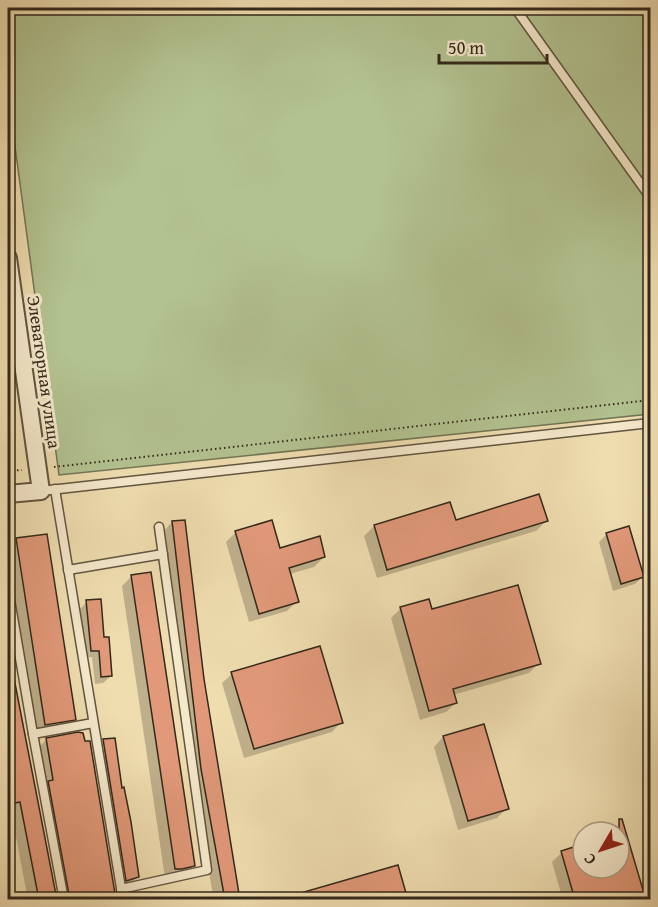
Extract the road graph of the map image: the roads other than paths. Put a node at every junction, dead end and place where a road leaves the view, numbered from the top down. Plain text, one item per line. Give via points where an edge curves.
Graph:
1 (515, 8) edge
2 (651, 197) edge
3 (8, 258) edge
4 (651, 423) edge
5 (48, 490) junction
6 (8, 494) edge
7 (159, 527) dead end
8 (163, 554) junction
9 (68, 570) junction
10 (8, 588) edge
11 (93, 723) junction
12 (33, 734) junction
13 (121, 889) junction
14 (64, 900) edge
15 (123, 900) edge

1 - 2 lane
3 - 5 street, Элеваторная улица via 38,468
4 - 5 lane
5 - 6 street
5 - 9 lane
7 - 8 lane
8 - 9 lane
8 - 13 lane via 207,870
9 - 11 lane
10 - 12 lane
11 - 12 lane
11 - 13 lane
12 - 14 lane
13 - 15 lane

